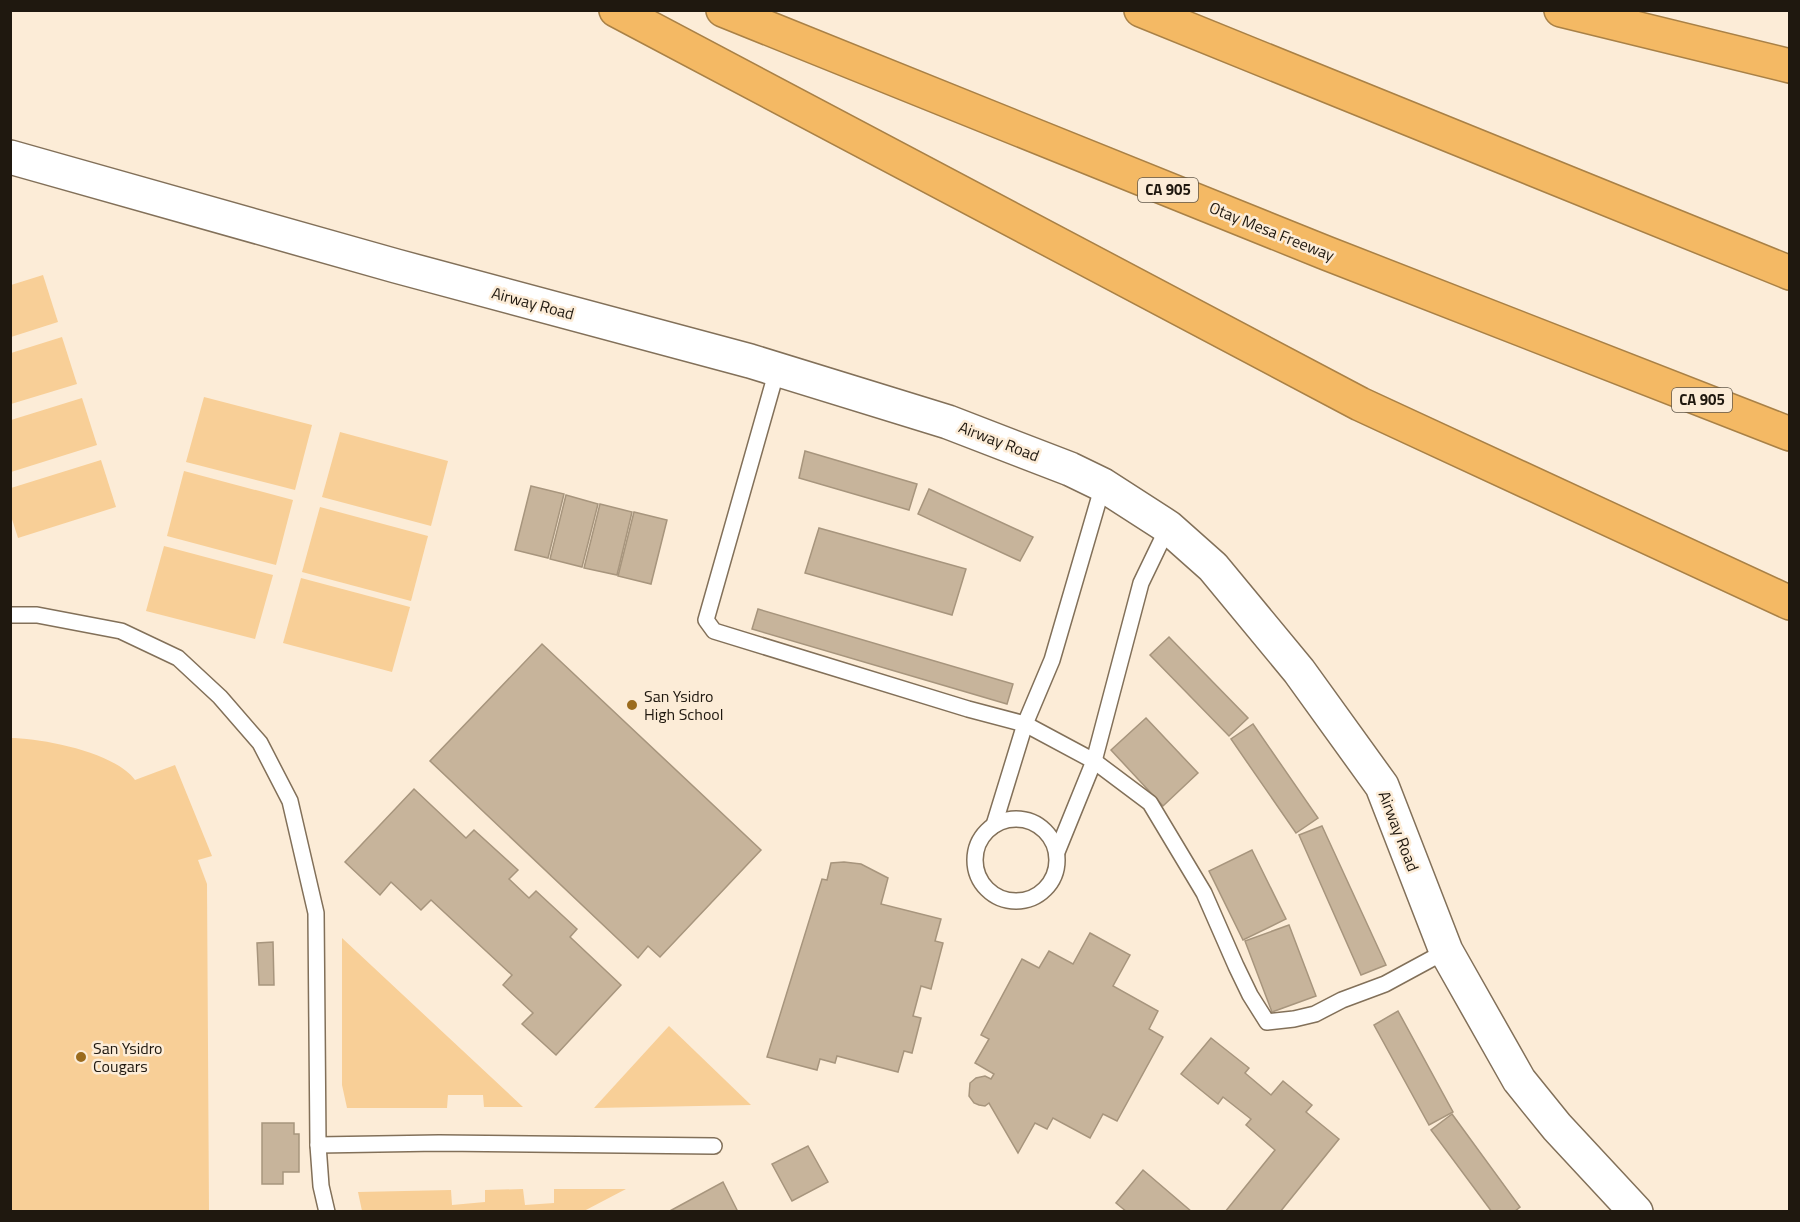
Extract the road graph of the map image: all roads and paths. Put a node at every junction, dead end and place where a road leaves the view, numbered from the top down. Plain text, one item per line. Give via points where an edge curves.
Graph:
1 (616, 10) edge
2 (723, 10) edge
3 (1141, 10) edge
4 (1561, 10) edge
5 (1790, 66) edge
6 (10, 157) edge
7 (1790, 273) edge
8 (777, 370) junction
9 (1790, 434) edge
10 (1102, 485) junction
11 (1168, 527) junction
12 (1790, 603) edge
13 (10, 615) edge
14 (1025, 724) junction
15 (1094, 761) junction
16 (994, 825) junction
17 (1057, 852) junction
18 (1446, 951) junction
19 (318, 1145) junction
20 (714, 1146) dead end
21 (327, 1212) edge
22 (1636, 1212) edge

1 - 12 highway via 1360,404
2 - 9 highway, Otay Mesa Freeway / CA 905 via 1326,254
3 - 7 highway
4 - 5 highway
6 - 8 main road, Airway Road
8 - 10 main road, Airway Road via 948,422
8 - 14 lane via 706,620 714,631
10 - 11 main road, Airway Road
10 - 14 lane via 1052,660
11 - 15 lane via 1141,583
11 - 18 main road, Airway Road via 1214,567 1299,671 1382,786
13 - 19 lane via 37,615 121,631 178,658 220,697 260,743 290,801 316,913
14 - 15 lane
14 - 16 lane
15 - 17 lane
15 - 18 lane via 1150,803 1204,893 1250,995 1267,1022 1315,1014 1385,984
16 - 17 lane via 1006,820 1032,822 1052,839
16 - 17 lane via 983,834 975,860 983,886 994,895 1020,902 1045,890 1053,879
18 - 22 main road, Airway Road via 1519,1080
19 - 20 lane
19 - 21 lane

